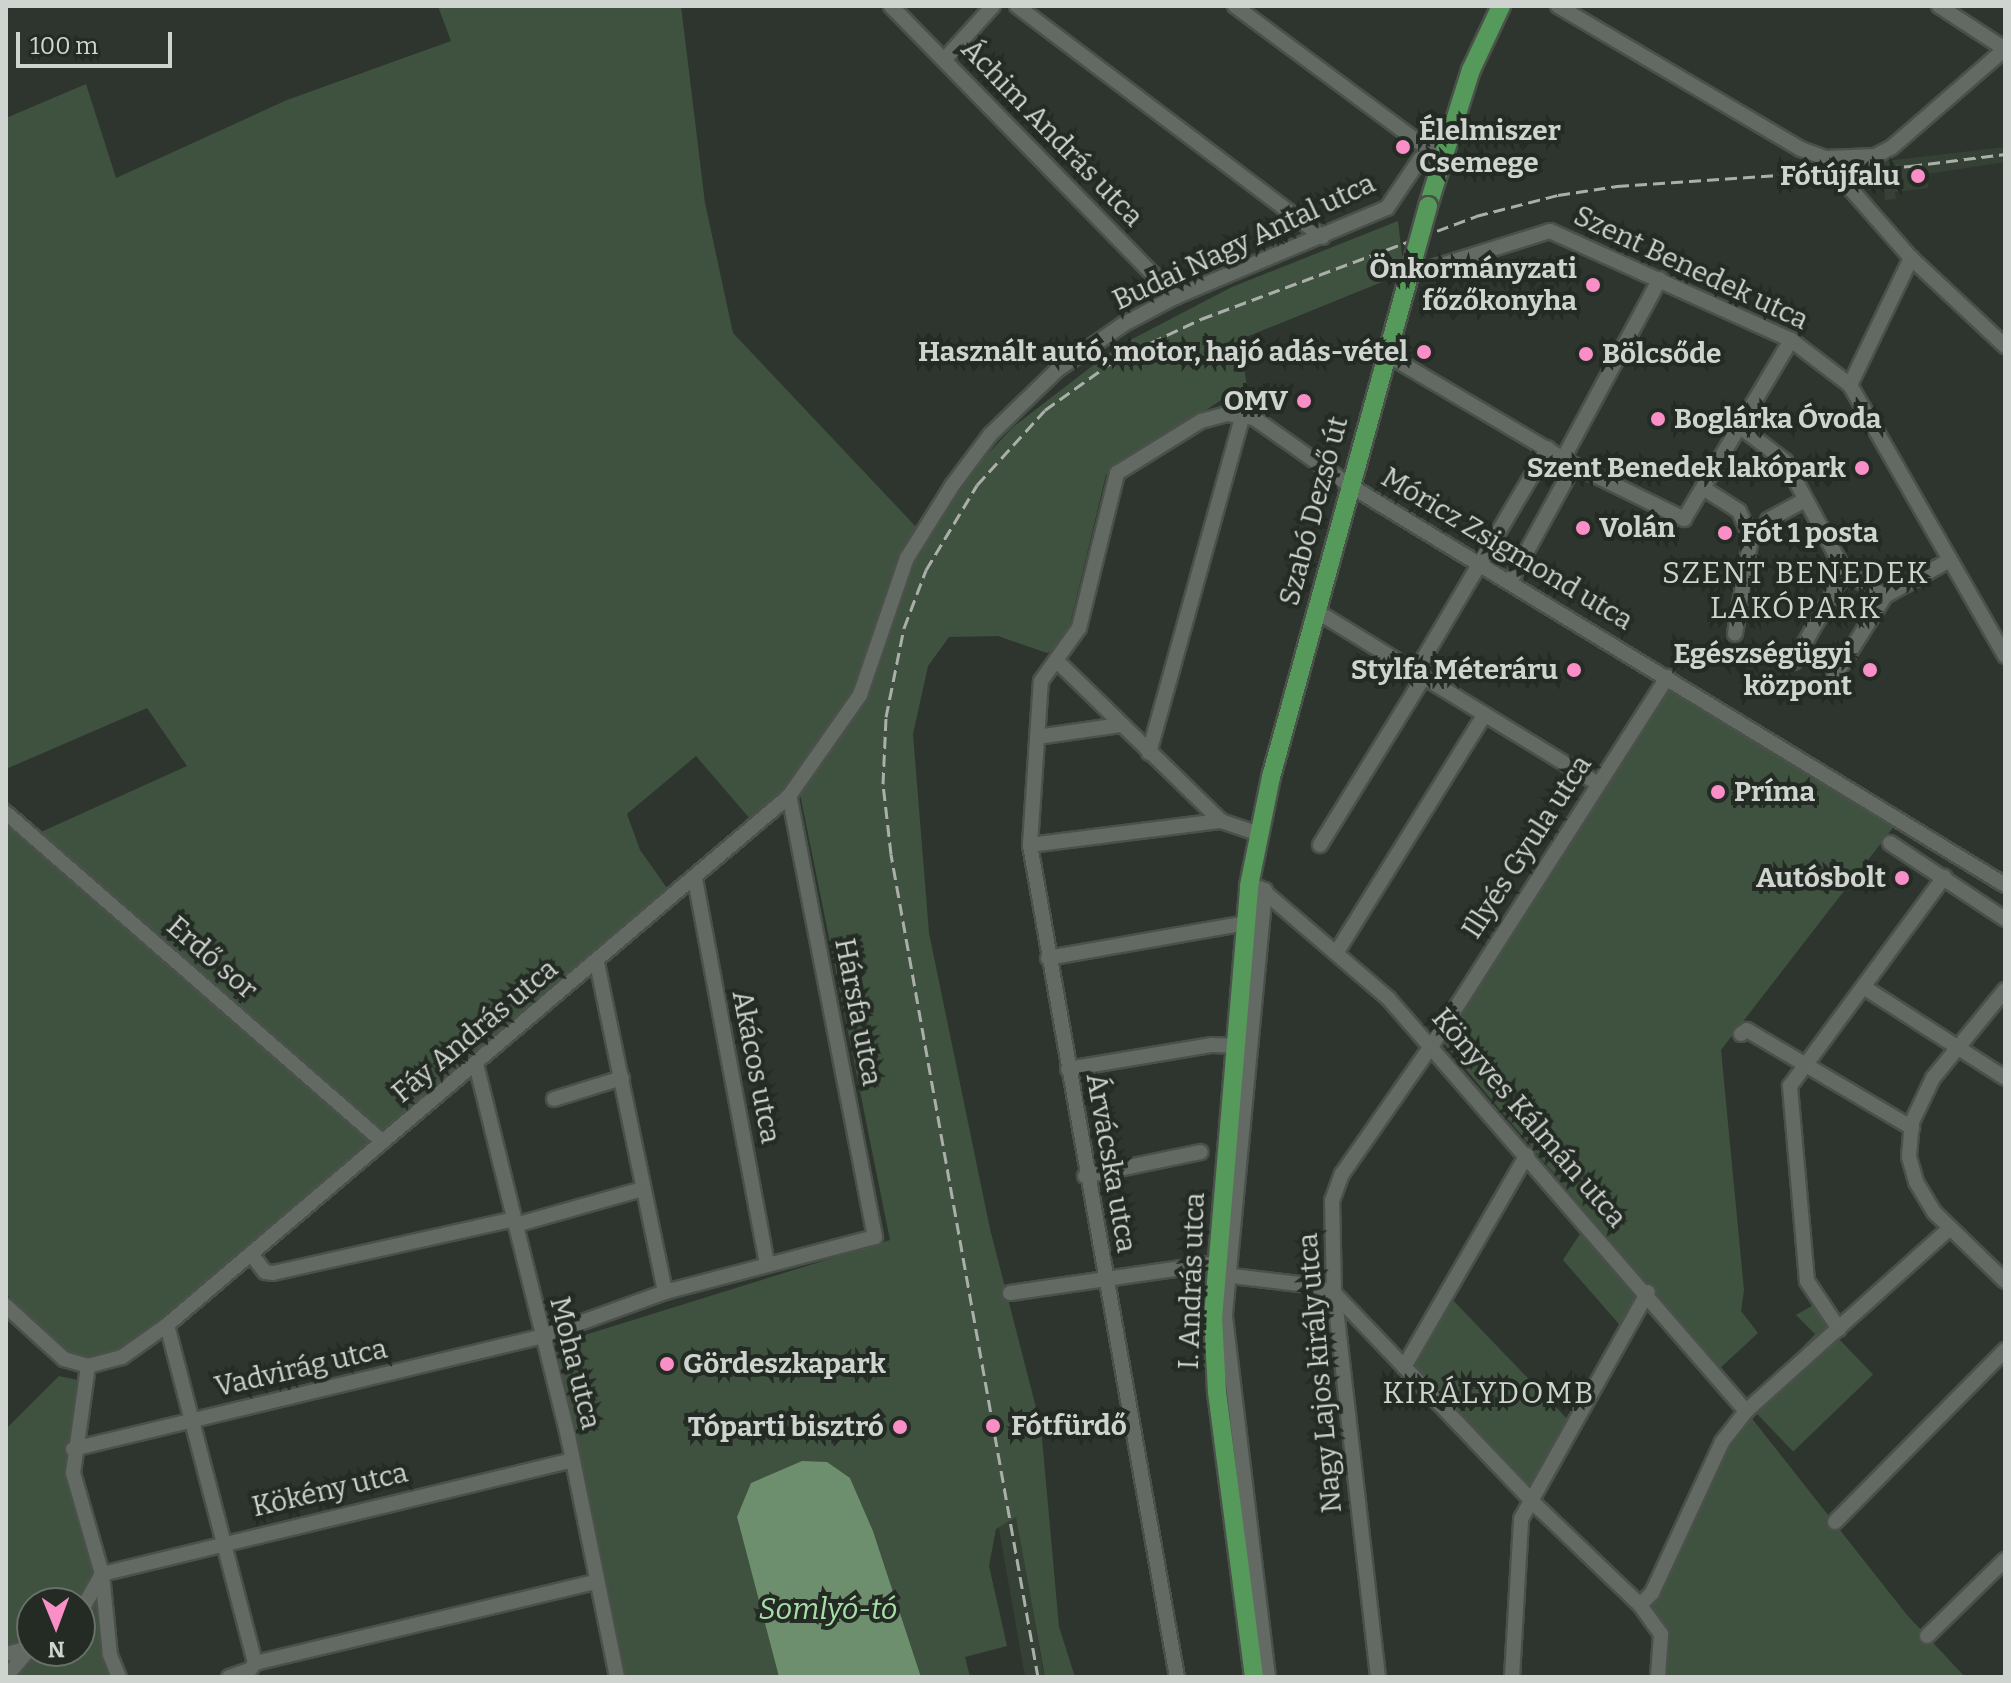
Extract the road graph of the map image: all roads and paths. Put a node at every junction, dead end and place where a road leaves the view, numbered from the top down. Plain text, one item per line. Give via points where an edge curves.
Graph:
1 (891, 6) edge
2 (993, 6) edge
3 (1017, 6) edge
4 (1235, 6) edge
5 (1501, 6) edge
6 (1558, 6) edge
7 (1939, 6) edge
8 (2005, 49) edge
9 (944, 60) junction
10 (1442, 153) junction
11 (1847, 185) dead end
12 (1322, 237) junction
13 (1911, 258) junction
14 (1432, 268) dead end
15 (1660, 279) junction
16 (1175, 297) junction
17 (1791, 340) junction
18 (2005, 346) edge
19 (1386, 354) junction
20 (1850, 385) junction
21 (1243, 414) junction
22 (1739, 426) junction
23 (1548, 448) junction
24 (1569, 461) junction
25 (1349, 485) junction
26 (1703, 488) junction
27 (1805, 500) junction
28 (1768, 520) dead end
29 (1950, 560) junction
30 (1481, 562) junction
31 (1845, 572) junction
32 (1510, 582) junction
33 (1885, 596) junction
34 (1316, 611) junction
35 (1735, 634) dead end
36 (2005, 656) edge
37 (1056, 660) junction
38 (1794, 662) dead end
39 (1419, 675) junction
40 (1667, 677) junction
41 (1826, 690) dead end
42 (860, 695) joint
43 (1484, 715) junction
44 (1120, 725) junction
45 (1037, 737) junction
46 (1149, 753) junction
47 (1598, 784) junction
48 (789, 796) junction
49 (6, 813) edge
50 (1221, 821) junction
51 (1259, 834) junction
52 (1890, 843) dead end
53 (1030, 845) junction
54 (1320, 845) dead end
55 (1944, 877) junction
56 (695, 879) junction
57 (2005, 885) edge
58 (1257, 888) junction
59 (2005, 919) edge
60 (1246, 923) junction
61 (1338, 950) junction
62 (1048, 958) junction
63 (597, 963) junction
64 (1865, 988) junction
65 (2005, 990) edge
66 (1741, 1034) dead end
67 (1432, 1045) junction
68 (1235, 1046) junction
69 (1958, 1047) junction
70 (476, 1064) junction
71 (1805, 1064) junction
72 (1068, 1069) junction
73 (622, 1078) junction
74 (2005, 1078) edge
75 (554, 1099) dead end
76 (1912, 1128) junction
77 (383, 1142) junction
78 (1201, 1152) dead end
79 (1527, 1155) junction
80 (1085, 1176) junction
81 (642, 1189) junction
82 (514, 1222) junction
83 (1950, 1228) junction
84 (875, 1237) joint
85 (252, 1255) junction
86 (1216, 1263) junction
87 (767, 1264) junction
88 (1232, 1276) junction
89 (1105, 1278) junction
90 (2005, 1281) edge
91 (665, 1292) junction
92 (1648, 1292) junction
93 (1010, 1293) dead end
94 (1334, 1293) junction
95 (6, 1306) edge
96 (167, 1325) junction
97 (1839, 1329) junction
98 (541, 1337) junction
99 (2005, 1350) edge
100 (88, 1366) junction
101 (1404, 1367) junction
102 (1746, 1411) junction
103 (194, 1420) junction
104 (73, 1449) junction
105 (570, 1461) junction
106 (1530, 1498) junction
107 (1835, 1522) dead end
108 (227, 1541) junction
109 (2005, 1560) edge
110 (102, 1574) junction
111 (595, 1582) junction
112 (95, 1587) edge
113 (1640, 1605) junction
114 (1927, 1636) dead end
115 (249, 1670) edge
116 (119, 1677) edge
117 (229, 1677) edge
118 (617, 1677) edge
119 (1177, 1677) edge
120 (1254, 1677) edge
121 (1268, 1677) edge
122 (1378, 1677) edge
123 (1512, 1677) edge
124 (1658, 1677) edge

1 - 9 street, Áchim András utca
2 - 9 street
3 - 12 street
4 - 10 street via 1417,141
5 - 10 main road, Szabó Dezső út via 1471,70
6 - 8 street via 1801,149 1826,158 1875,156 1891,148
7 - 8 street
9 - 16 street, Áchim András utca
10 - 12 street, Budai Nagy Antal utca via 1420,159 1387,208
10 - 19 main road, Szabó Dezső út, bridge
11 - 13 street
12 - 16 street, Budai Nagy Antal utca
13 - 18 street
13 - 20 street
14 - 15 street, Szent Benedek utca via 1550,231
15 - 17 street, Szent Benedek utca
15 - 24 street
16 - 42 street, Budai Nagy Antal utca via 1057,370 990,435 907,558
17 - 20 street, Szent Benedek utca
17 - 22 street
19 - 23 street
19 - 25 main road, Szabó Dezső út
20 - 29 street, Szent Benedek utca
21 - 25 street, Móricz Zsigmond utca
21 - 37 street, Árvácska utca via 1201,421 1117,473 1079,628
21 - 46 street
22 - 26 street
22 - 27 street via 1785,461
23 - 24 street
23 - 30 street
24 - 26 street via 1684,519
24 - 32 street
25 - 30 street, Móricz Zsigmond utca
25 - 34 main road, Szabó Dezső út
26 - 35 street via 1739,511 1751,538
27 - 28 street
27 - 31 street
29 - 33 street
29 - 36 street, Szent Benedek utca
30 - 32 street, Móricz Zsigmond utca
30 - 39 street
31 - 33 street
31 - 38 street
32 - 40 street, Móricz Zsigmond utca
33 - 41 street
34 - 39 street
34 - 51 main road, Szabó Dezső út
37 - 44 street
37 - 45 street, Árvácska utca via 1041,681
39 - 43 street
39 - 54 street
40 - 47 street, Illyés Gyula utca
40 - 57 street, Móricz Zsigmond utca
42 - 48 street, Fáy András utca
43 - 47 street
43 - 61 street
44 - 45 street
44 - 46 street
45 - 53 street, Árvácska utca
46 - 50 street
47 - 67 street, Illyés Gyula utca
48 - 56 street, Fáy András utca
48 - 84 street, Hársfa utca
49 - 77 street, Erdő sor
50 - 51 street
50 - 53 street
51 - 58 main road, Szabó Dezső út
52 - 55 street
53 - 62 street, Árvácska utca
55 - 59 street
55 - 64 street
56 - 63 street, Fáy András utca
56 - 87 street, Akácos utca
58 - 60 main road, I. András utca
58 - 61 street, Könyves Kálmán utca
58 - 88 street, I. András utca
60 - 62 street
60 - 68 main road, I. András utca
61 - 67 street, Könyves Kálmán utca
62 - 72 street, Árvácska utca
63 - 70 street, Fáy András utca
63 - 73 street
64 - 69 street
64 - 71 street
65 - 69 street
66 - 71 street via 1747,1030
67 - 79 street, Könyves Kálmán utca
67 - 94 street, Nagy Lajos király utca via 1342,1174 1332,1201
68 - 72 street via 1212,1045
68 - 86 main road, I. András utca
69 - 74 street
69 - 76 street via 1933,1078
70 - 77 street, Fáy András utca
70 - 82 street, Moha utca
71 - 76 street
71 - 97 street via 1790,1086 1807,1281
72 - 80 street, Árvácska utca
73 - 75 street
73 - 81 street
76 - 83 street via 1909,1157 1916,1182
77 - 85 street, Fáy András utca
78 - 80 street
79 - 92 street, Könyves Kálmán utca
79 - 101 street
80 - 89 street, Árvácska utca
81 - 82 street
81 - 91 street
82 - 85 street via 273,1273 265,1272
82 - 98 street, Moha utca
83 - 90 street
83 - 97 street
84 - 87 street, Vadvirág utca
85 - 96 street, Fáy András utca
86 - 89 street
86 - 120 main road, I. András utca via 1217,1392
87 - 91 street, Vadvirág utca
88 - 94 street
88 - 121 street, I. András utca via 1225,1317
89 - 93 street
89 - 119 street, Árvácska utca
91 - 98 street, Vadvirág utca
92 - 102 street, Könyves Kálmán utca
92 - 106 street
94 - 101 street
94 - 122 street, Nagy Lajos király utca
95 - 100 street via 64,1359
96 - 100 street, Fáy András utca via 122,1357
96 - 103 street
97 - 102 street
98 - 103 street, Vadvirág utca
98 - 105 street, Moha utca
99 - 107 street
100 - 104 street
101 - 106 street
102 - 113 street via 1700,1482 1652,1593
103 - 104 street, Vadvirág utca
103 - 108 street
104 - 110 street via 73,1473
105 - 108 street, Kökény utca
105 - 111 street, Moha utca
106 - 113 street
106 - 123 street via 1521,1519
108 - 110 street, Kökény utca
108 - 115 street
109 - 114 street
110 - 112 street
110 - 116 street via 110,1655
111 - 115 street
111 - 118 street, Moha utca
113 - 124 street via 1654,1623 1662,1648
115 - 117 street

